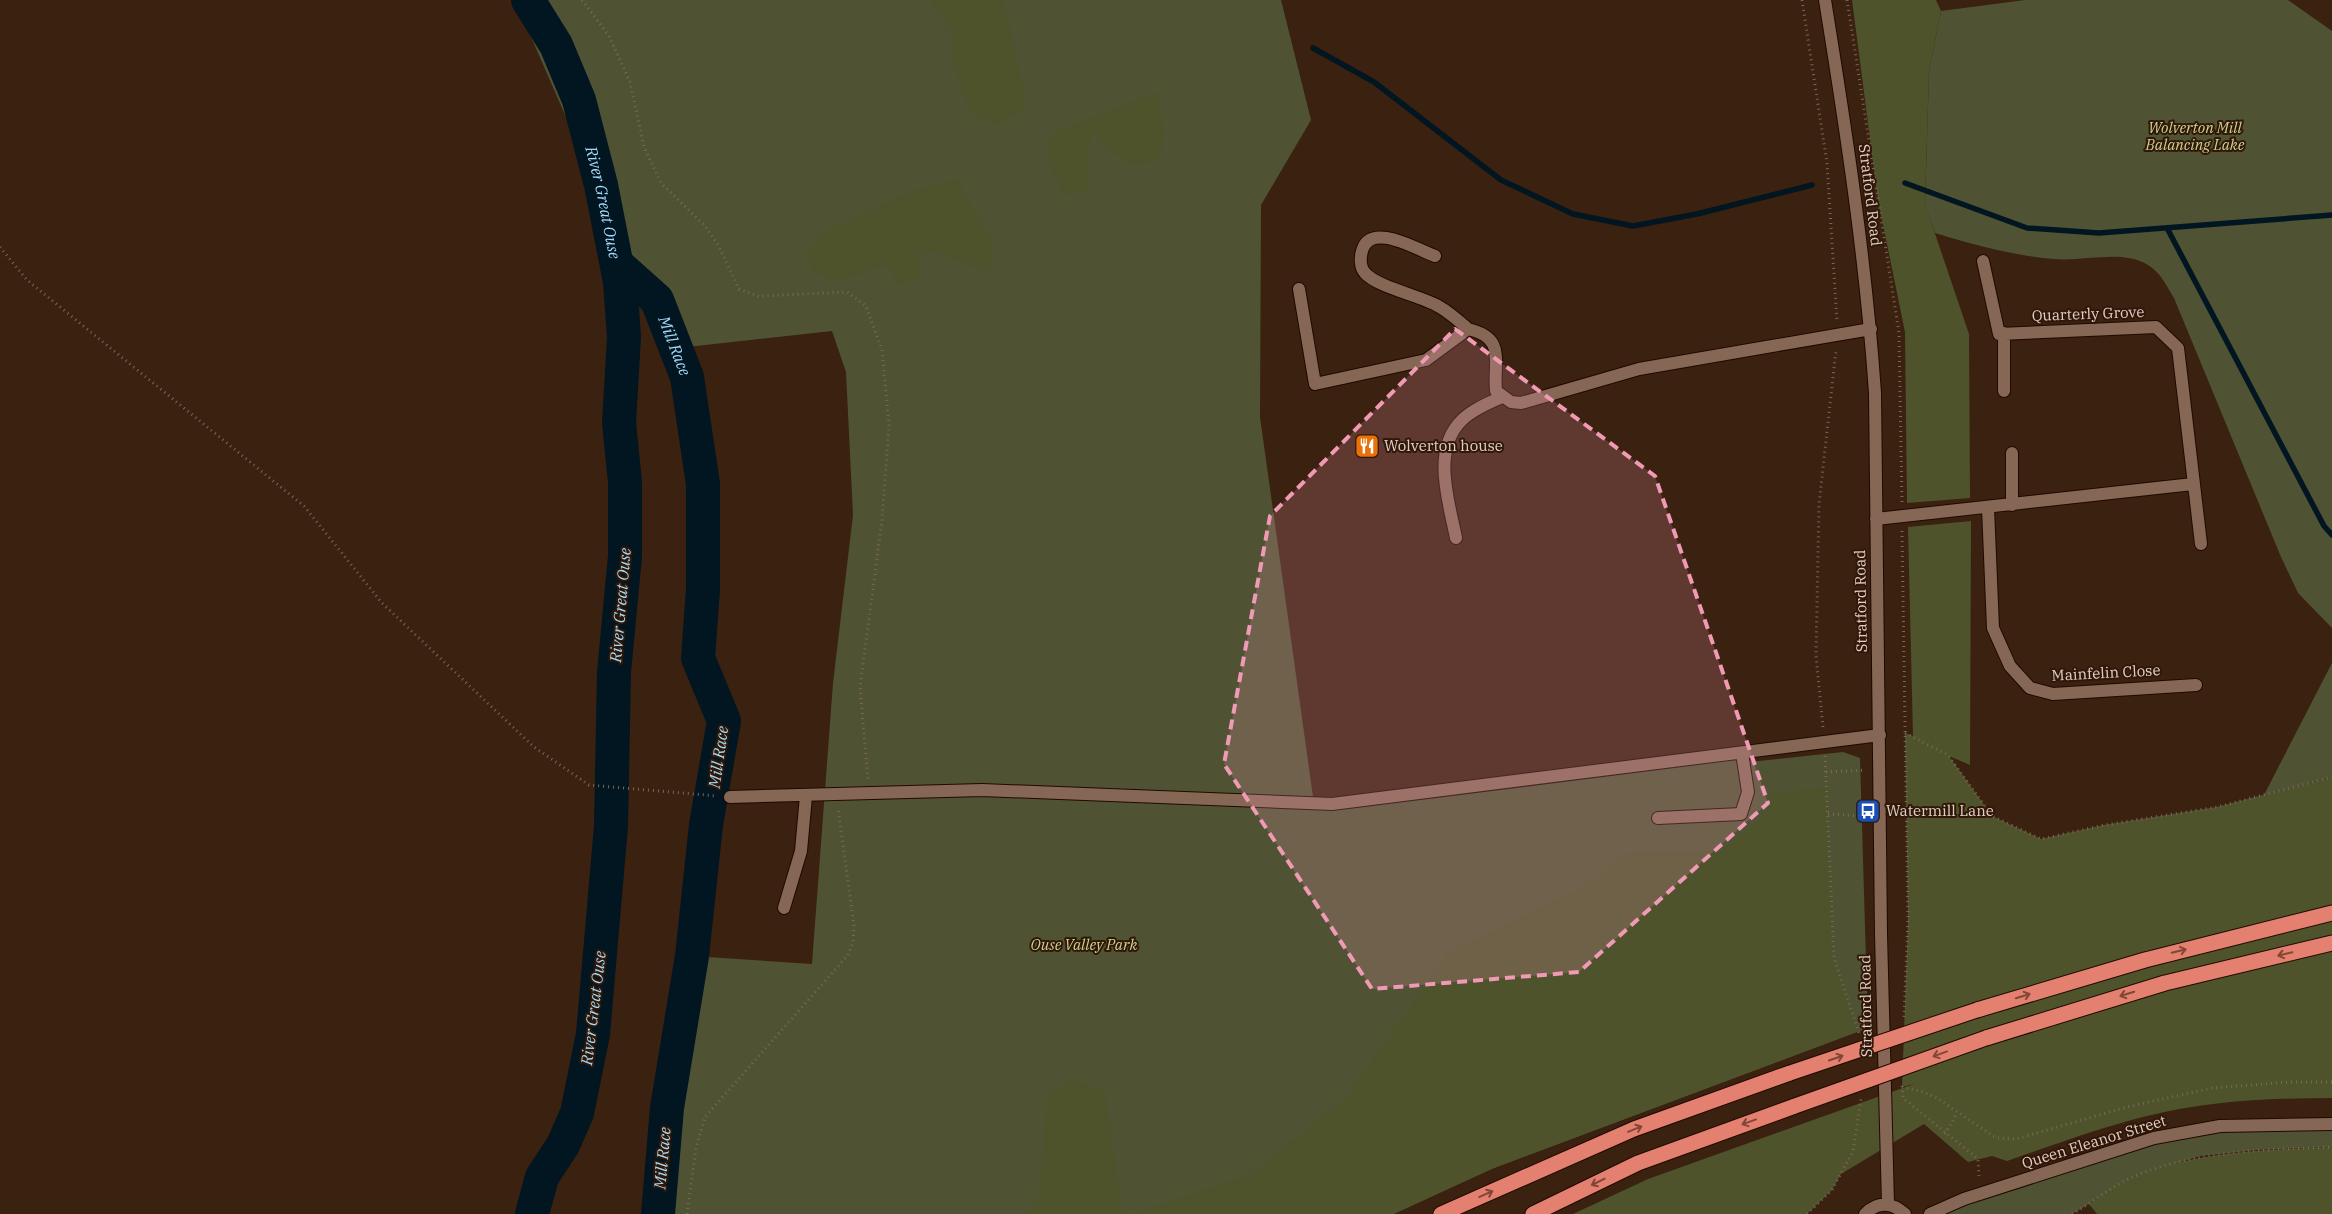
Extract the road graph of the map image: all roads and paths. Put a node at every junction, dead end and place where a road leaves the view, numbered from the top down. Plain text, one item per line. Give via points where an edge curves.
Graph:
1 (582, 0) edge
2 (1802, 0) edge
3 (1825, 0) edge
4 (1847, 0) edge
5 (0, 248) edge
6 (1435, 256) dead end
7 (1983, 261) dead end
8 (1300, 289) dead end
9 (1468, 329) junction
10 (1870, 329) junction
11 (1838, 334) junction
12 (2004, 334) junction
13 (2004, 391) dead end
14 (1502, 397) junction
15 (2012, 453) dead end
16 (2193, 484) junction
17 (2012, 505) junction
18 (1988, 508) junction
19 (1902, 517) junction
20 (1876, 520) junction
21 (1456, 538) dead end
22 (2201, 544) dead end
23 (2196, 685) dead end
24 (1905, 733) junction
25 (1880, 735) junction
26 (1825, 742) junction
27 (1742, 753) junction
28 (2332, 777) edge
29 (869, 793) junction
30 (836, 794) junction
31 (806, 796) junction
32 (730, 797) joint
33 (1828, 814) junction
34 (1862, 816) dead end
35 (1658, 818) dead end
36 (784, 908) dead end
37 (2332, 913) edge
38 (2332, 943) edge
39 (1904, 1024) dead end
40 (1859, 1031) dead end
41 (1903, 1078) dead end
42 (2332, 1082) edge
43 (1902, 1087) junction
44 (1862, 1107) dead end
45 (1957, 1113) junction
46 (2332, 1124) edge
47 (1945, 1134) junction
48 (2332, 1147) edge
49 (1979, 1176) dead end
50 (1888, 1204) junction
51 (686, 1214) edge
52 (1441, 1214) edge
53 (1534, 1214) edge
54 (1807, 1214) edge
55 (1865, 1214) edge
56 (1905, 1214) edge
57 (1930, 1214) edge
58 (2072, 1214) edge

1 - 29 path via 610,36 630,82 644,148 661,184 704,226 718,245 739,289 758,296 847,292 866,306 882,350 890,425 882,521 860,687
2 - 11 path via 1827,164
3 - 10 street, Stratford Road via 1847,141
4 - 19 path via 1900,333
5 - 32 path via 27,280 304,506 382,603 534,748 590,785
6 - 9 street via 1387,237 1374,237 1362,250 1360,262 1365,273 1374,280 1438,306
7 - 12 street via 1999,334
8 - 9 street via 1315,384 1426,360
9 - 14 street via 1480,332 1492,342 1497,359 1496,391
10 - 11 street
10 - 20 street, Stratford Road
11 - 14 street via 1639,369 1521,403
11 - 26 path via 1819,504 1816,656
12 - 13 street
12 - 16 street, Quarterly Grove via 2156,327 2178,348
14 - 21 street via 1462,419 1449,442 1444,473
15 - 17 street
16 - 17 street
16 - 22 street, Quarterly Grove
17 - 18 street
18 - 19 street
18 - 23 street, Mainfelin Close via 1993,628 2010,666 2030,688 2053,694
19 - 20 street
19 - 24 path
20 - 25 street, Stratford Road
24 - 28 path via 1948,755 1992,816 2041,839 2104,825 2217,807
24 - 39 path via 1908,920
25 - 26 street
25 - 50 street, Stratford Road
26 - 27 street
26 - 33 path
27 - 29 street via 1332,804 982,790
27 - 35 street via 1748,792 1741,814
29 - 30 street
30 - 31 street
30 - 51 path via 854,931 848,955 705,1117 696,1148
31 - 32 street
31 - 36 street via 801,851
33 - 34 path
33 - 40 path via 1834,958
52 -> 37 highway, bridge via 1634,1129 1976,1010 2145,960
38 -> 53 highway, bridge via 2165,983 1986,1038 1638,1163
41 - 43 path
42 - 45 path via 2212,1088 2127,1107 2016,1140 1996,1138
43 - 45 path via 1930,1095
43 - 47 path via 1903,1098
44 - 54 path via 1853,1151 1832,1190
45 - 47 path
46 - 57 street, Queen Eleanor Street via 2220,1126 2154,1138 1964,1199
47 - 49 path via 1978,1159
48 - 58 path via 2200,1156 2134,1176
50 - 55 street
50 - 56 street

